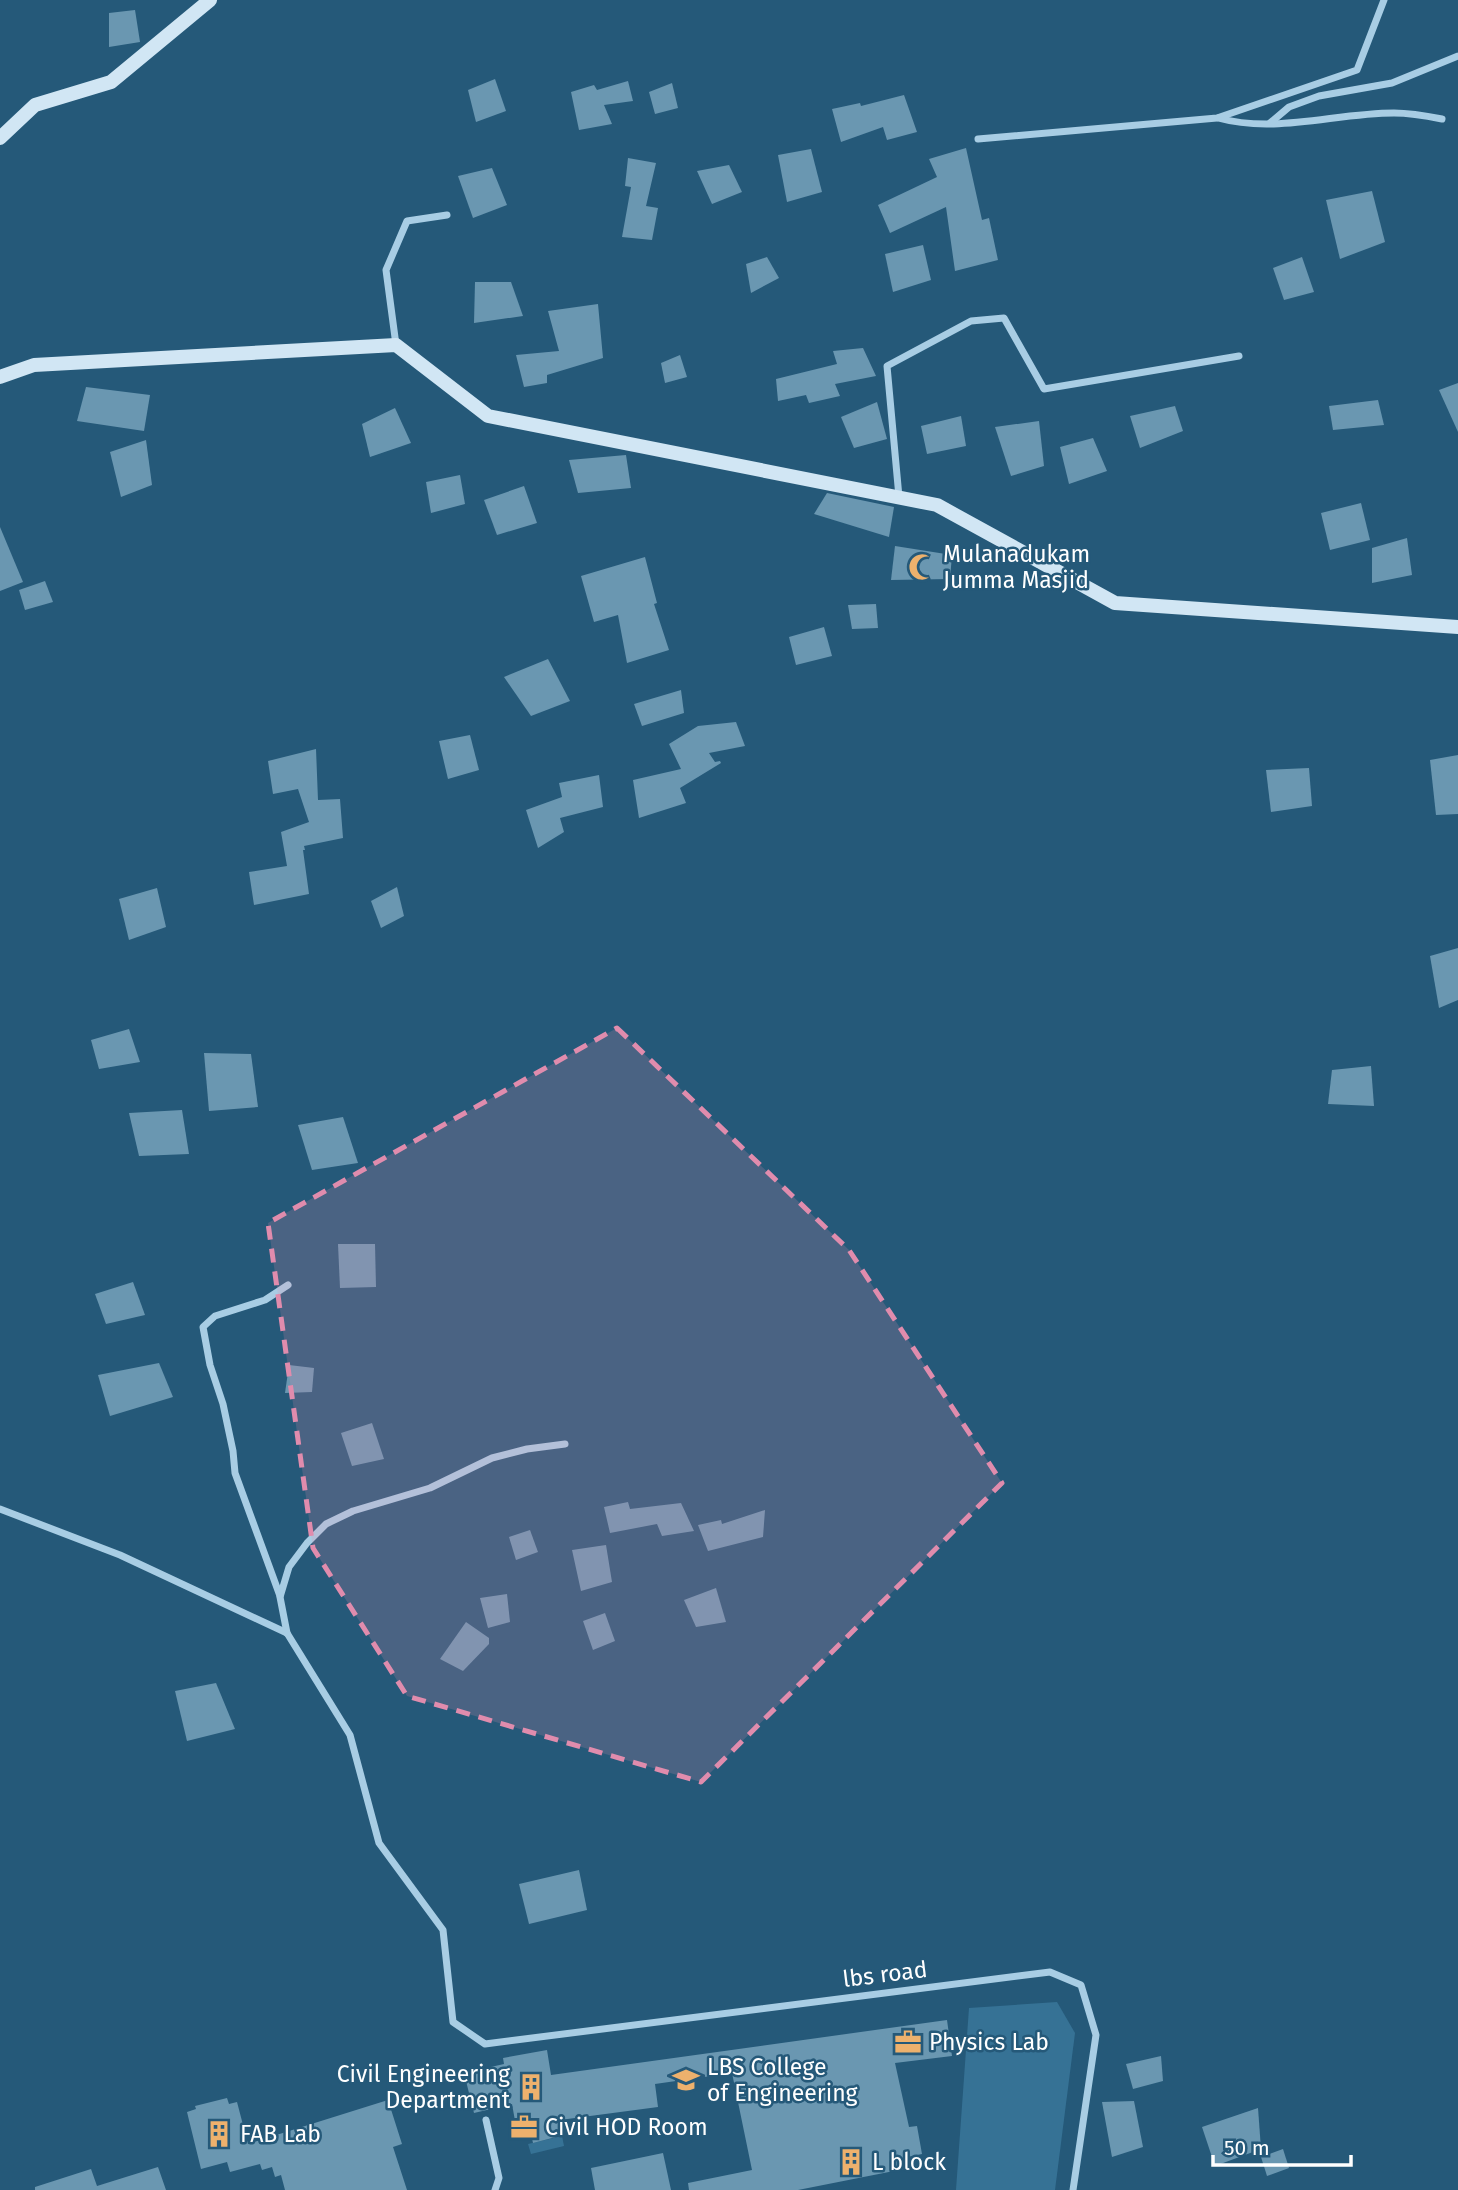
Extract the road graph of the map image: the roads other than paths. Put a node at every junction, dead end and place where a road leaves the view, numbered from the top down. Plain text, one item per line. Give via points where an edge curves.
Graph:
1 (210, 0) edge
2 (1384, 0) edge
3 (1458, 56) edge
4 (1217, 118) junction
5 (1442, 119) dead end
6 (1270, 124) junction
7 (0, 138) edge
8 (978, 139) dead end
9 (447, 215) dead end
10 (396, 345) junction
11 (1239, 356) dead end
12 (0, 377) edge
13 (899, 497) junction
14 (1458, 627) edge
15 (288, 1285) dead end
16 (565, 1444) dead end
17 (0, 1509) edge
18 (280, 1597) junction
19 (287, 1633) junction
20 (486, 2120) dead end
21 (495, 2190) edge
22 (1073, 2190) edge

1 - 7 main road via 111,82 35,105
2 - 4 street via 1357,70
3 - 6 street via 1392,82 1319,96 1289,107
4 - 6 street via 1241,125
4 - 8 street
5 - 6 street via 1394,113
9 - 10 street via 407,221 386,270
10 - 12 main road via 34,365
10 - 13 main road via 488,416
11 - 13 street via 1044,389 1004,318 971,321 887,366
13 - 14 main road via 937,505 1115,603
15 - 18 street via 265,1300 215,1316 203,1327 235,1473
16 - 18 street via 492,1458 430,1488 326,1524 289,1567
17 - 19 street via 120,1555
18 - 19 street
19 - 22 street, lbs road via 350,1735 379,1843 443,1930 453,2022 485,2044 1051,1972 1081,1985 1096,2035
20 - 21 street via 499,2178

